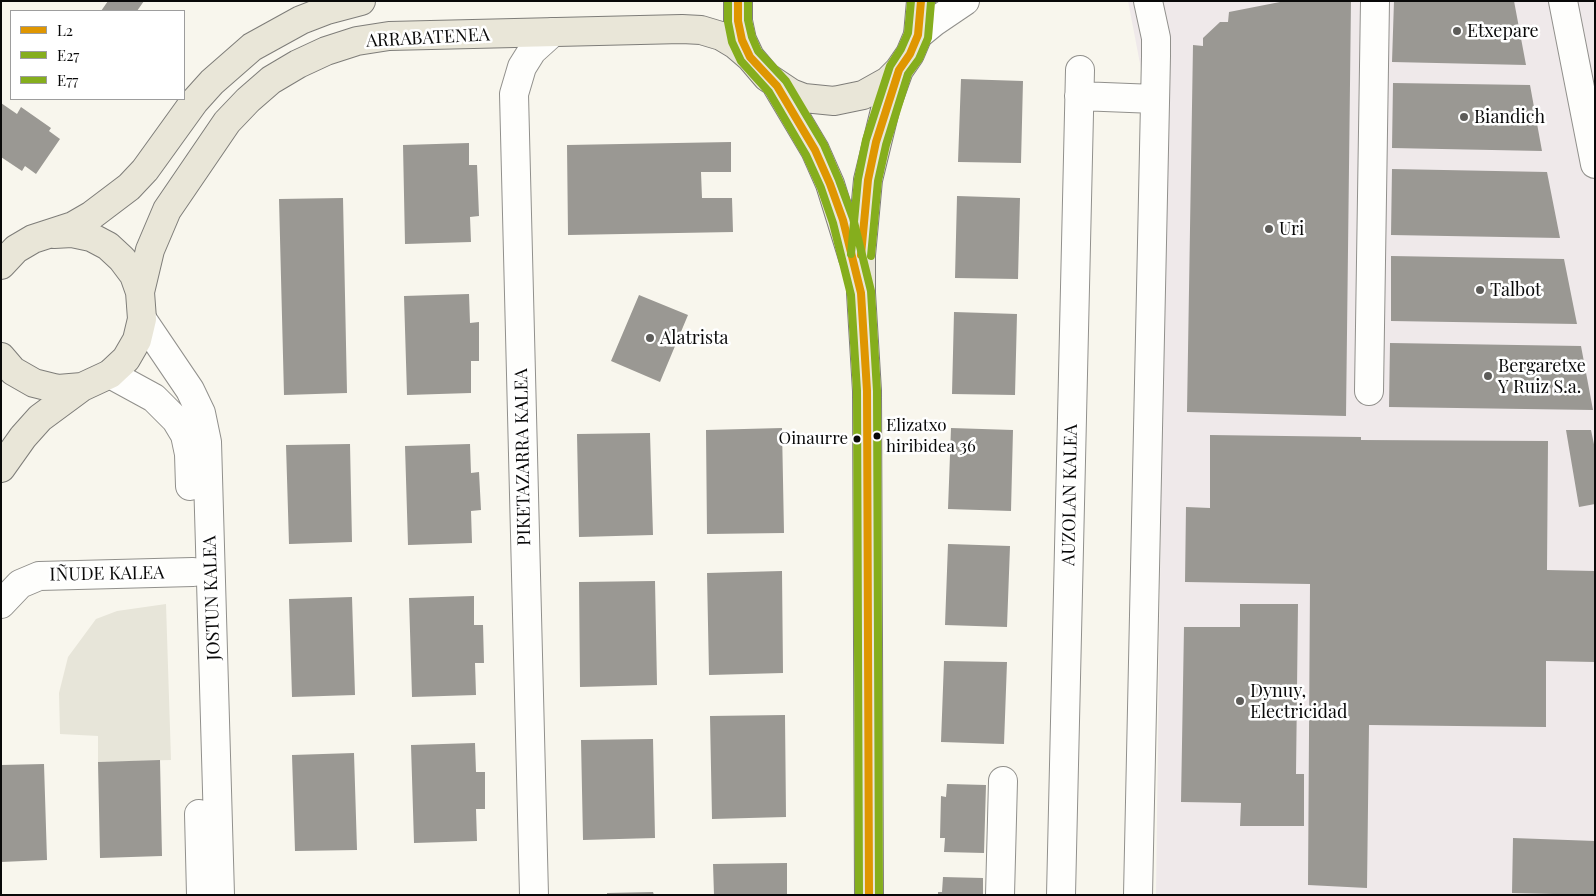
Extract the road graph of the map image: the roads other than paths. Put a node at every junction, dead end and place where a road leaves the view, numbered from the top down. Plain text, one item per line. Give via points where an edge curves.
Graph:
1 (361, 1) edge
2 (738, 1) edge
3 (921, 1) edge
4 (965, 1) edge
5 (1148, 1) edge
6 (1375, 1) edge
7 (1563, 1) edge
8 (553, 32) junction
9 (918, 35) junction
10 (750, 57) junction
11 (899, 70) junction
12 (1080, 70) dead end
13 (778, 86) junction
14 (1079, 96) junction
15 (1155, 99) junction
16 (1594, 153) edge
17 (53, 234) junction
18 (1, 265) edge
19 (861, 293) junction
20 (141, 306) junction
21 (1, 357) edge
22 (110, 374) junction
23 (82, 387) junction
24 (1369, 391) dead end
25 (1, 468) edge
26 (193, 572) junction
27 (1, 604) edge
28 (1003, 781) dead end
29 (201, 895) edge
30 (220, 895) edge
31 (534, 895) edge
32 (868, 895) edge
33 (1000, 895) edge
34 (1061, 895) edge
35 (1138, 895) edge

1 - 17 main road via 301,20 252,47 206,88 129,188 92,215
2 - 10 main road via 742,40
3 - 9 main road
4 - 9 street
5 - 15 street via 1156,38
6 - 24 street
7 - 16 street
8 - 10 main road, ARRABATENEA via 702,30 721,36
8 - 20 main road, ARRABATENEA via 389,36 357,41 319,54 271,80 227,122 167,210 150,250
8 - 31 street, PIKETAZARRA KALEA via 532,51 522,67 514,94
9 - 11 main road
10 - 13 main road
11 - 13 main road via 876,89 848,100 804,98
11 - 19 main road via 886,106 868,180
12 - 14 street, AUZOLAN KALEA
13 - 19 main road via 815,150 830,184 843,220
14 - 15 street
14 - 34 street, AUZOLAN KALEA
15 - 35 street
17 - 18 main road via 33,239
17 - 20 main road via 91,237 108,246 134,275
19 - 32 main road via 867,391
20 - 22 main road, ARRABATENEA via 137,340 126,359
20 - 30 street, JOSTUN KALEA via 190,390 201,413 207,442
21 - 23 main road, ARRABATENEA via 13,371 34,384 58,389
22 - 23 main road, ARRABATENEA
22 - 26 street, JOSTUN KALEA via 154,398 176,420 185,435 189,454
23 - 25 main road via 40,418
26 - 27 street, IÑUDE KALEA via 39,576 20,584
26 - 29 street, JOSTUN KALEA
28 - 33 street

